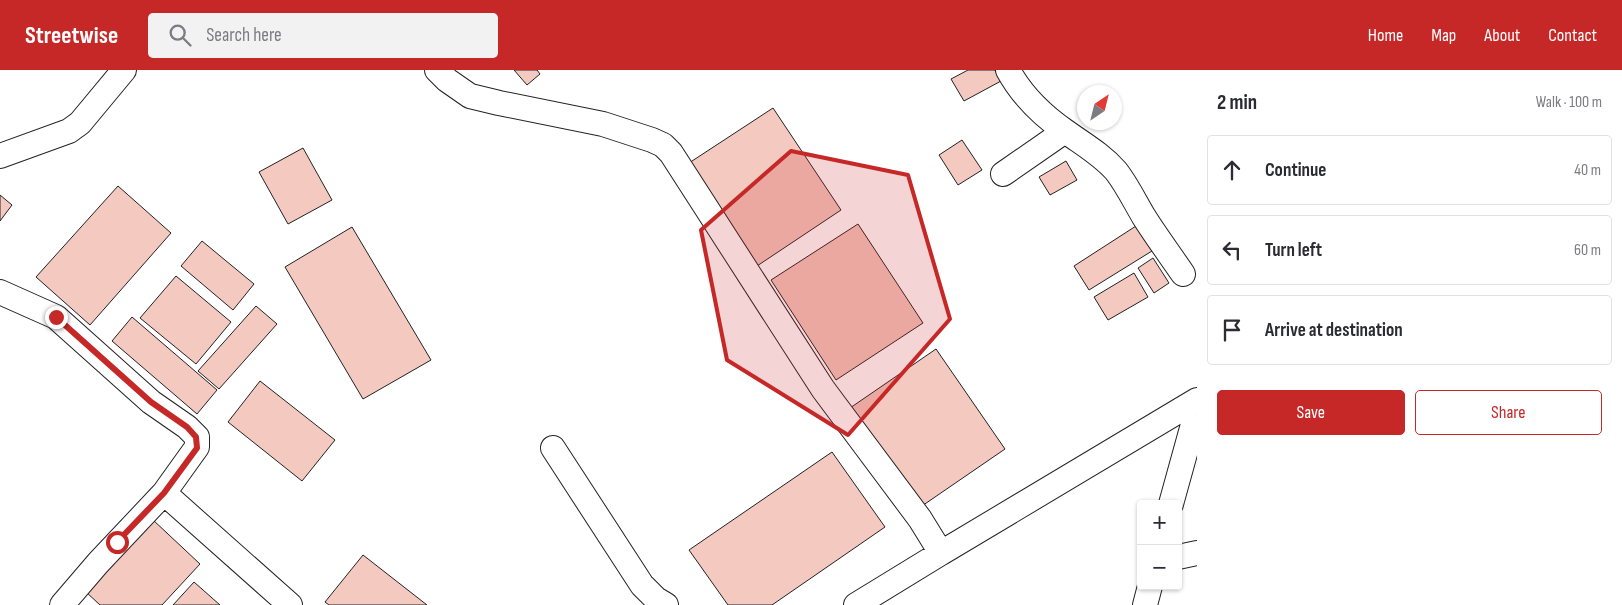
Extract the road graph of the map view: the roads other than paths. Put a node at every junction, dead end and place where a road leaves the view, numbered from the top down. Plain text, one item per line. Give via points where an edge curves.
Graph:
1 (124, 70) edge
2 (437, 70) edge
3 (1008, 70) edge
4 (1065, 131) junction
5 (0, 156) edge
6 (1003, 174) dead end
7 (1182, 274) dead end
8 (0, 292) edge
9 (1197, 400) edge
10 (1197, 410) edge
11 (553, 448) dead end
12 (164, 493) junction
13 (1172, 500) edge
14 (941, 553) junction
15 (1197, 553) edge
16 (1182, 556) edge
17 (1149, 590) edge
18 (62, 605) edge
19 (290, 605) edge
20 (666, 605) edge
21 (856, 605) edge
22 (1145, 605) edge

1 - 5 street via 80,123 69,131
2 - 14 street via 470,96 603,124 663,145 823,389 920,519
3 - 4 street via 1027,98
4 - 6 street
4 - 7 street via 1117,172
8 - 12 street via 56,317 151,402 196,437 197,448
9 - 14 street
10 - 13 street
11 - 20 street via 642,585
12 - 18 street
12 - 19 street
14 - 21 street
15 - 16 street
17 - 22 street

